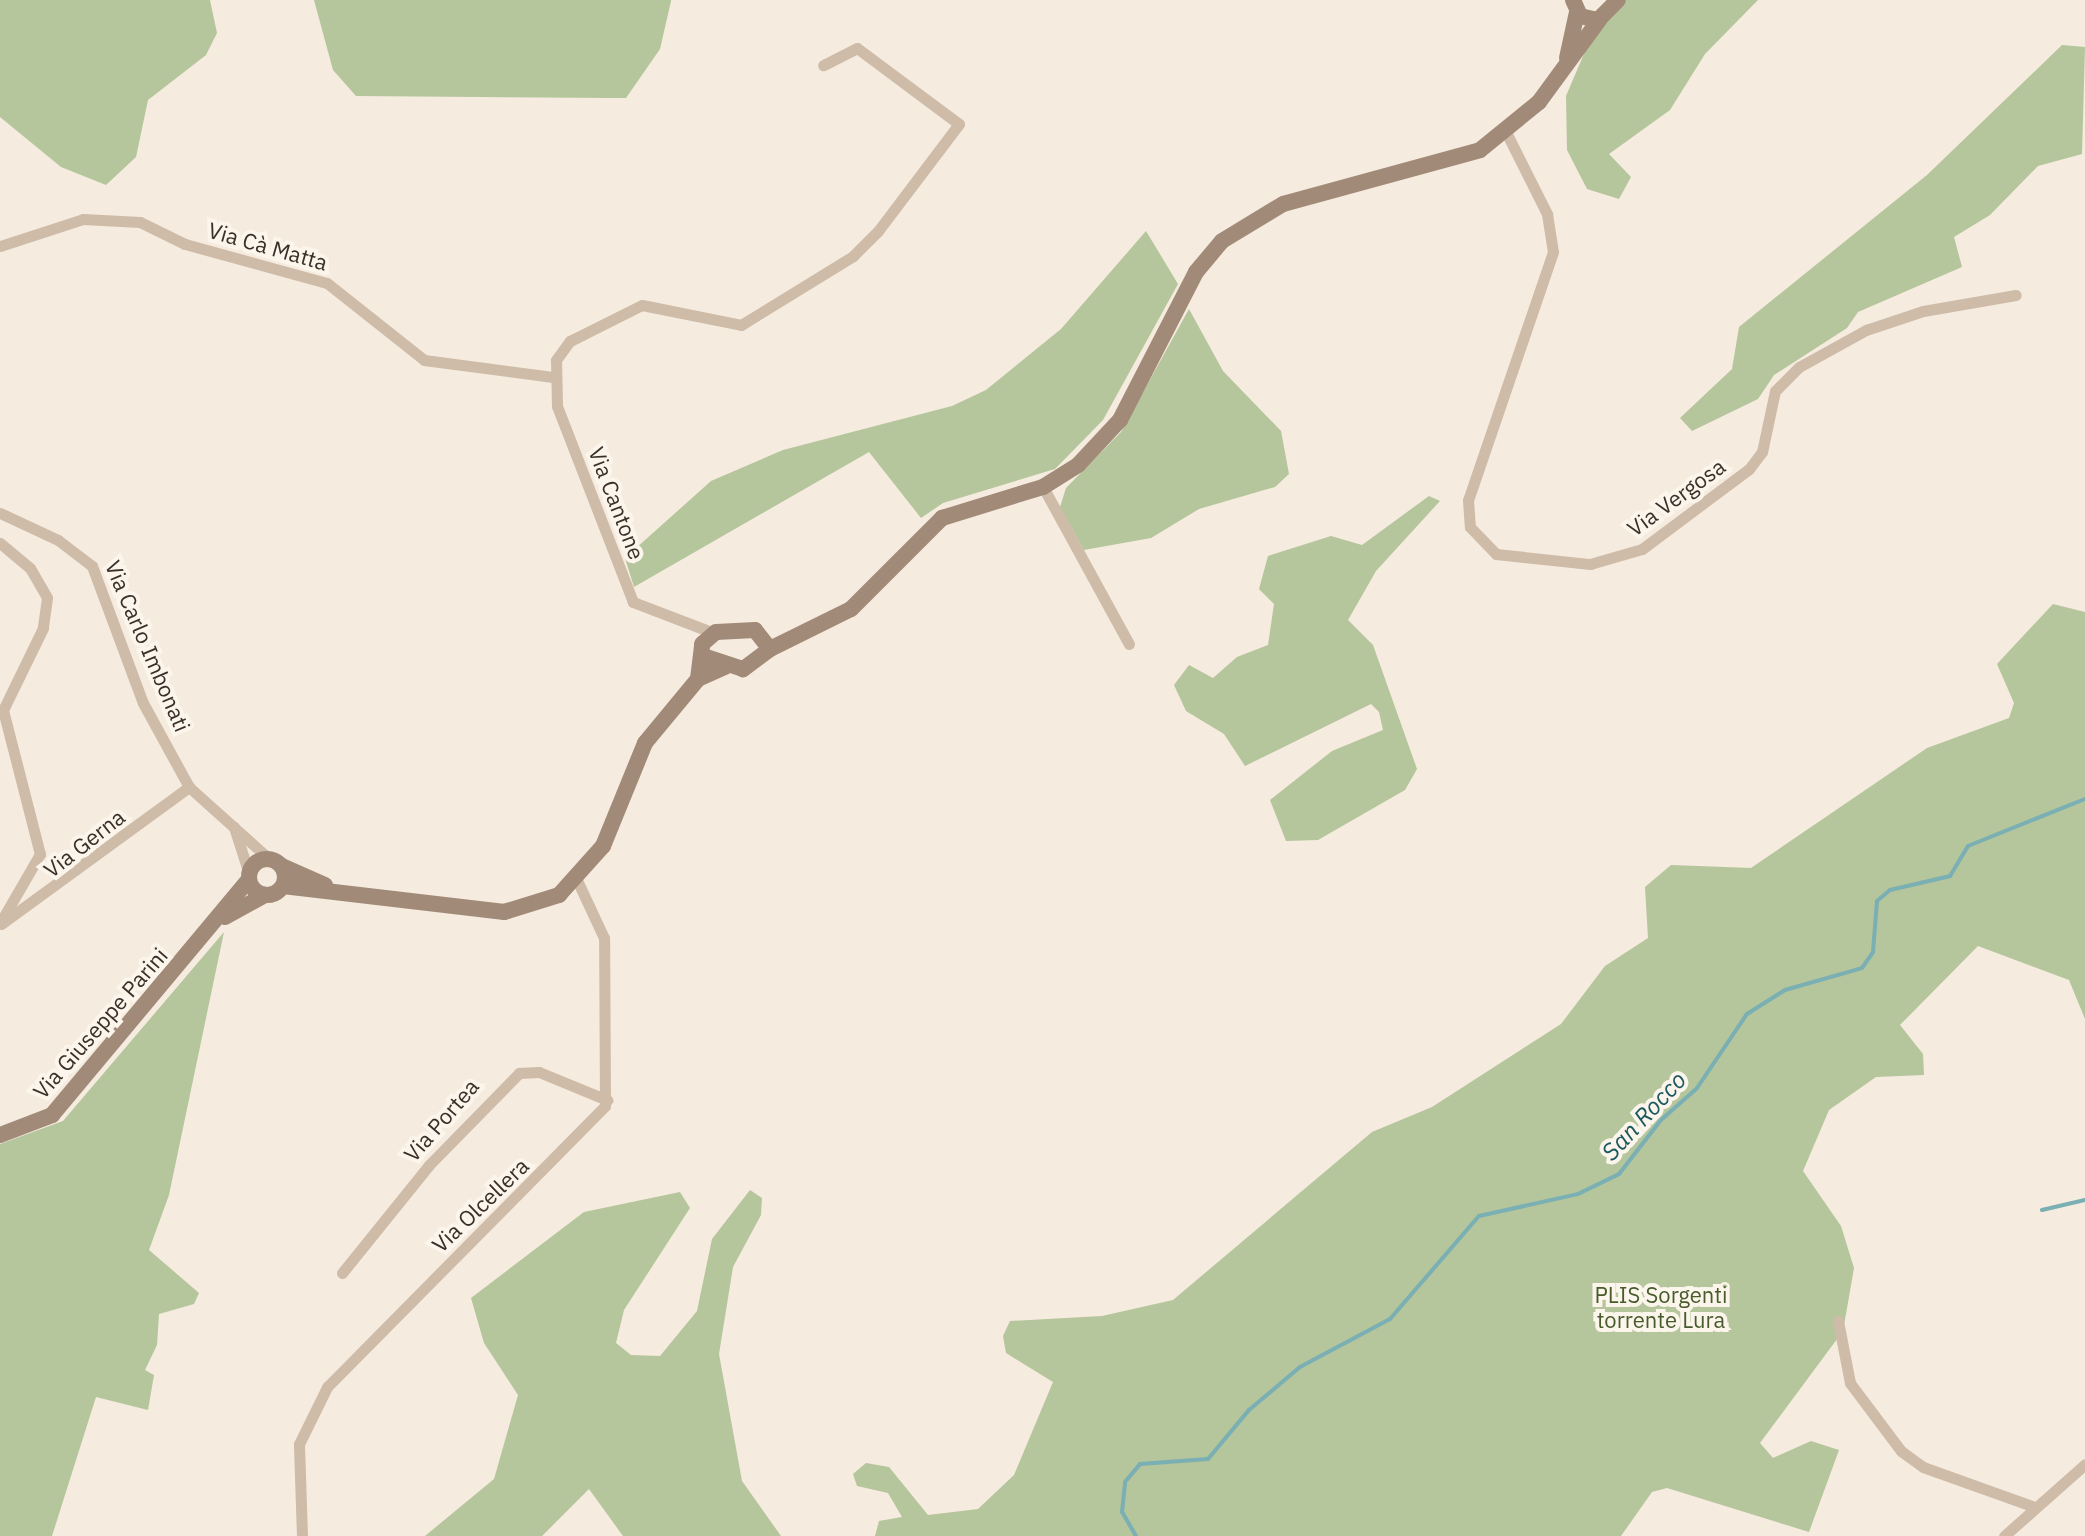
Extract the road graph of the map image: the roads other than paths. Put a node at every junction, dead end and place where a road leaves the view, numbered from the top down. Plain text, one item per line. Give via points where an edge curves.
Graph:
1 (1618, 0) edge
2 (1572, 4) edge
3 (1599, 20) junction
4 (1566, 62) junction
5 (823, 65) dead end
6 (1506, 132) junction
7 (0, 246) edge
8 (2016, 295) dead end
9 (553, 377) junction
10 (1043, 487) junction
11 (0, 513) edge
12 (0, 543) edge
13 (759, 632) junction
14 (805, 632) junction
15 (1129, 644) dead end
16 (707, 645) junction
17 (770, 649) junction
18 (725, 667) junction
19 (698, 679) junction
20 (189, 787) junction
21 (233, 823) junction
22 (275, 862) junction
23 (249, 876) junction
24 (577, 880) junction
25 (283, 886) junction
26 (334, 889) junction
27 (265, 895) junction
28 (220, 920) junction
29 (0, 924) edge
30 (607, 1100) junction
31 (0, 1135) edge
32 (342, 1273) dead end
33 (1838, 1321) dead end
34 (2085, 1464) edge
35 (2035, 1507) junction
36 (302, 1536) edge
37 (2004, 1536) edge

1 - 3 street
2 - 3 street
2 - 4 street
3 - 4 street
4 - 6 street
5 - 9 street, Via Cantone via 857,48 959,124 878,231 853,256 741,325 642,305 570,341 556,360
6 - 8 street, Via Vergosa via 1547,214 1553,252 1468,500 1470,527 1496,554 1590,564 1642,549 1749,469 1762,452 1775,391 1799,367 1894,320
6 - 10 street via 1449,161 1283,204 1222,241 1196,272 1120,420 1078,465
7 - 9 street, Via Cà Matta via 83,219 140,222 185,244 327,283 424,360
9 - 16 street, Via Cantone via 557,406 633,602 689,625
10 - 14 street via 942,518 851,609
10 - 15 street
11 - 20 street, Via Carlo Imbonati via 58,540 92,566 143,703
12 - 29 street via 30,568 47,598 43,628 3,710 40,854
13 - 14 street
13 - 16 street
13 - 17 street
14 - 17 street
16 - 18 street
16 - 19 street
17 - 18 street via 756,664
18 - 19 street
19 - 24 street via 645,743 603,846
20 - 21 street, Via Carlo Imbonati
20 - 29 street, Via Gerna
21 - 22 street, Via Carlo Imbonati
21 - 23 street
22 - 23 street, Via Giuseppe Parini
22 - 25 street
22 - 26 street
23 - 27 street
23 - 28 street, Via Giuseppe Parini
24 - 26 street via 539,905 504,912
24 - 30 street via 604,938
25 - 26 street
25 - 27 street, Via Giuseppe Parini
27 - 28 street, Via Giuseppe Parini
28 - 31 street, Via Giuseppe Parini via 52,1115
30 - 32 street, Via Portea via 539,1072 519,1073 439,1153
30 - 36 street, Via Olcellera via 599,1120 327,1387 299,1444
33 - 35 street via 1850,1383 1901,1451 1923,1467
34 - 35 street
35 - 37 street

